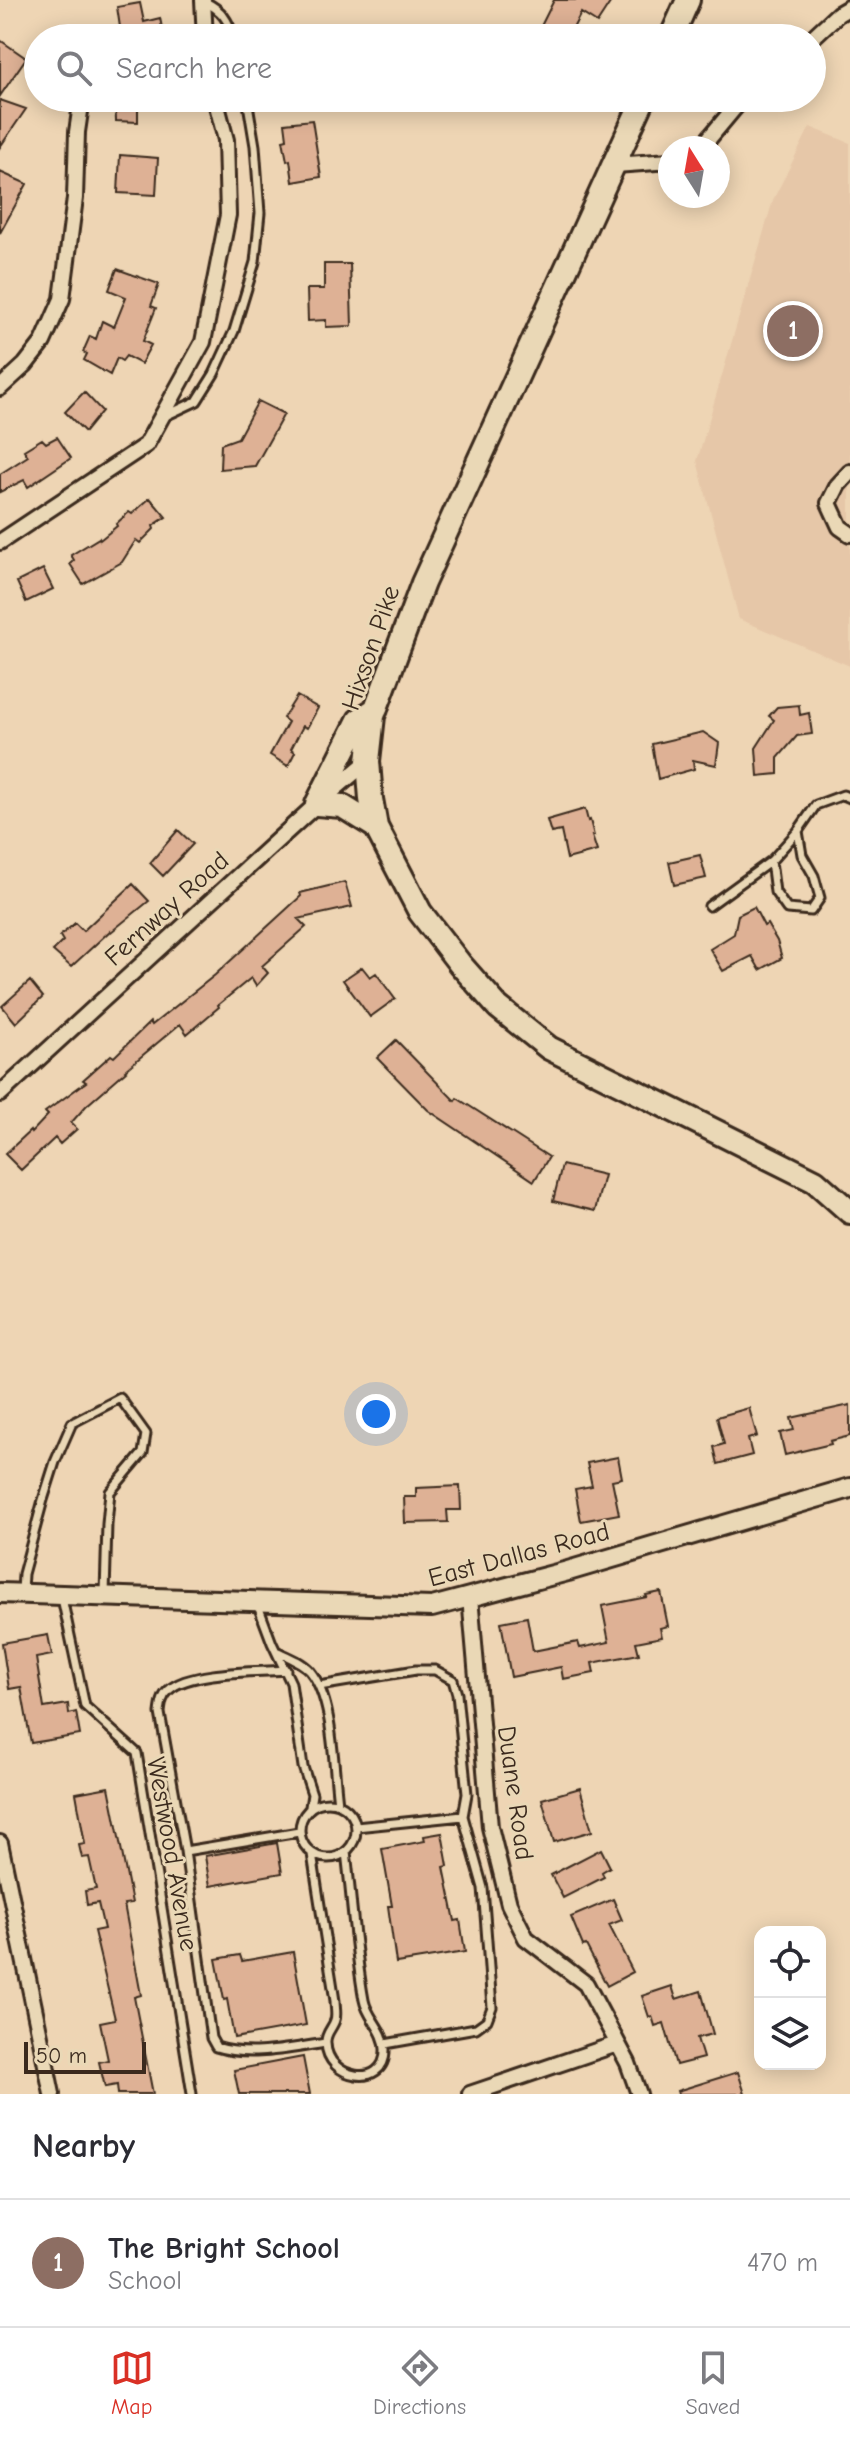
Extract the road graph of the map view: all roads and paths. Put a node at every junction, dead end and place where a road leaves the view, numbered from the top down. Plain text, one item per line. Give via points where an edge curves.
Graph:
1 (688, 0) edge
2 (203, 1) edge
3 (850, 7) edge
4 (204, 24) edge
5 (228, 24) edge
6 (677, 24) edge
7 (826, 25) edge
8 (80, 112) edge
9 (219, 112) edge
10 (249, 112) edge
11 (638, 112) edge
12 (731, 112) edge
13 (711, 136) edge
14 (658, 162) edge
15 (615, 165) junction
16 (0, 388) edge
17 (161, 418) junction
18 (850, 472) edge
19 (850, 534) edge
20 (0, 542) edge
21 (376, 709) junction
22 (368, 761) junction
23 (850, 798) edge
24 (317, 804) junction
25 (376, 827) junction
26 (798, 831) junction
27 (771, 861) junction
28 (709, 906) dead end
29 (0, 1094) edge
30 (850, 1211) edge
31 (850, 1488) edge
32 (0, 1593) edge
33 (21, 1594) junction
34 (61, 1595) junction
35 (105, 1597) junction
36 (470, 1597) junction
37 (256, 1601) junction
38 (276, 1651) junction
39 (286, 1670) junction
40 (319, 1686) junction
41 (338, 1803) junction
42 (310, 1807) junction
43 (463, 1816) junction
44 (356, 1827) junction
45 (299, 1832) junction
46 (0, 1843) edge
47 (185, 1851) junction
48 (346, 1852) junction
49 (312, 1854) junction
50 (326, 2043) junction
51 (385, 2044) junction
52 (617, 2044) junction
53 (52, 2094) edge
54 (192, 2094) edge
55 (470, 2094) edge
56 (639, 2094) edge

1 - 6 main road
2 - 4 street
2 - 5 lane via 218,8
3 - 7 street
8 - 16 street via 62,299 43,342
9 - 17 street via 226,140 228,215 203,342
10 - 17 lane via 260,213 255,262 214,374 197,401
11 - 15 main road, Hixson Pike
12 - 13 street
14 - 15 street
15 - 21 main road, Hixson Pike via 423,583
17 - 20 street via 146,445
18 - 19 street via 829,503 840,527
21 - 22 main road, Hixson Pike
21 - 24 main road via 359,720
22 - 24 street, Fernway Road
22 - 25 main road, Hixson Pike
23 - 26 lane via 843,795 816,805
24 - 25 main road via 342,806
24 - 29 street, Fernway Road
25 - 30 main road, Hixson Pike via 420,912 460,964 518,1024 549,1048 815,1181
26 - 27 lane
26 - 27 lane via 820,898 811,911 787,909 775,892
27 - 28 lane
31 - 36 street, East Dallas Road
32 - 33 street, East Dallas Road
33 - 34 street, East Dallas Road
33 - 35 lane via 43,1500 72,1423 120,1398 146,1434 143,1453 110,1492
34 - 35 street, East Dallas Road
34 - 54 lane, Westwood Avenue via 85,1706 137,1753
35 - 37 street, East Dallas Road
36 - 37 street, East Dallas Road via 432,1607
36 - 52 street, Duane Road via 490,1827 509,1904 526,1938 586,1984
37 - 38 lane
38 - 39 lane
38 - 40 lane via 309,1670
39 - 42 lane via 312,1794
39 - 47 lane via 196,1677 177,1684 162,1699 160,1713
40 - 41 lane via 327,1705
40 - 43 lane via 416,1670 435,1670 453,1680 467,1794
41 - 42 lane
41 - 44 lane
42 - 45 lane
43 - 44 lane
43 - 51 lane via 483,1888 492,2007 476,2028
44 - 48 lane
45 - 47 lane
45 - 49 lane
46 - 53 street
47 - 50 lane via 216,2047 251,2052
48 - 49 lane via 323,1858
48 - 51 lane via 364,2004
49 - 50 lane via 335,2001
50 - 51 lane via 338,2069 364,2076 384,2060
52 - 55 street
52 - 56 street, Duane Road

